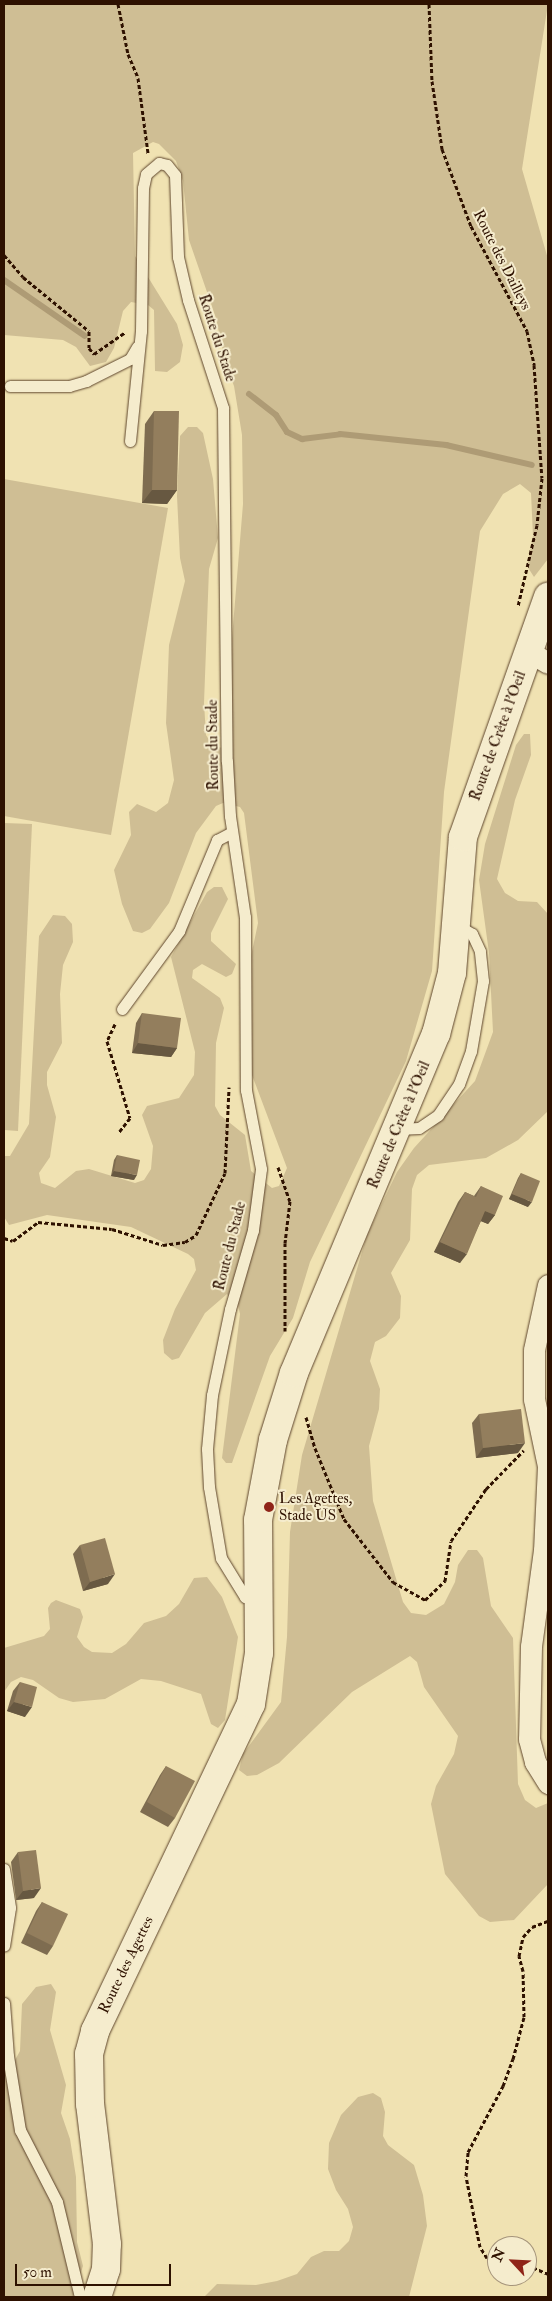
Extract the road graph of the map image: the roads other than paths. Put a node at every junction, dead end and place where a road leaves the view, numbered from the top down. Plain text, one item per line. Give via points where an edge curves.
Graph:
1 (139, 343) junction
2 (10, 386) dead end
3 (130, 442) dead end
4 (548, 597) edge
5 (536, 652) edge
6 (232, 832) junction
7 (457, 925) junction
8 (122, 1010) road end
9 (398, 1129) junction
10 (548, 1285) edge
11 (258, 1599) junction
12 (259, 1653) joint
13 (548, 1783) edge
14 (4, 1869) edge
15 (4, 1946) edge
16 (4, 2002) edge
17 (80, 2297) edge
18 (97, 2297) edge

1 - 2 lane via 130,359 69,386
1 - 3 lane
1 - 6 lane, Route du Stade via 143,188 149,171 159,163 167,166 174,175 178,257 188,300 223,408 227,761
4 - 5 street, Route de Crête à l'Oeil
5 - 7 street, Route de Crête à l'Oeil via 463,837
6 - 8 lane via 217,840 179,932
6 - 11 lane, Route du Stade via 245,917 245,1074 261,1169 253,1230 229,1314 212,1395 207,1448 209,1487 221,1558 245,1597
7 - 9 street, Route de Crête à l'Oeil via 443,1013
7 - 9 lane via 472,934 480,950 483,981 470,1051 459,1084 438,1115 420,1128
9 - 11 street, Route de Crête à l'Oeil via 298,1364 273,1440 258,1520
10 - 13 street via 534,1358 534,1399 548,1466 547,1505 531,1646 529,1739 535,1762
11 - 12 street, Route de Crête à l'Oeil
12 - 18 street, Route des Agettes via 254,1694 245,1722 95,2032 90,2054 90,2104 107,2244 106,2269
14 - 15 lane via 10,1908
16 - 17 lane via 8,2056 20,2130 57,2202

